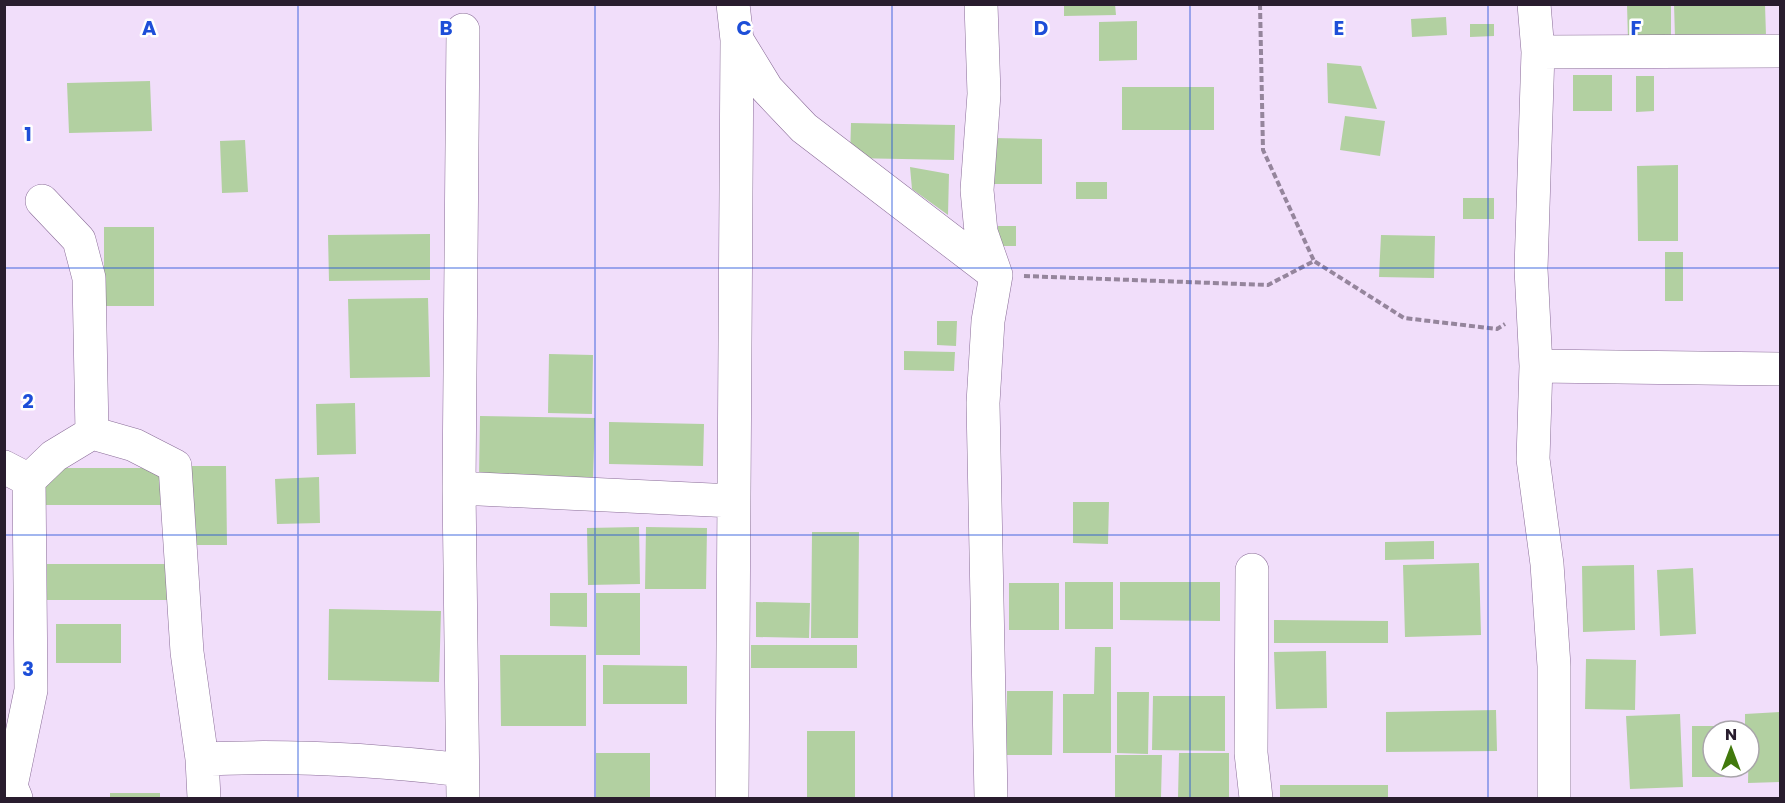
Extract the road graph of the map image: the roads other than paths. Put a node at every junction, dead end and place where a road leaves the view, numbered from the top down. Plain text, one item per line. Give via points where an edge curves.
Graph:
1 (733, 4) edge
2 (981, 4) edge
3 (1534, 4) edge
4 (463, 30) dead end
5 (737, 40) junction
6 (1780, 51) edge
7 (1538, 52) junction
8 (42, 201) dead end
9 (996, 275) junction
10 (1536, 366) junction
11 (1780, 369) edge
12 (92, 434) junction
13 (17, 473) edge
14 (459, 488) junction
15 (734, 501) junction
16 (1252, 570) dead end
17 (202, 759) junction
18 (463, 784) edge
19 (10, 792) edge
20 (204, 798) edge
21 (732, 798) edge
22 (991, 798) edge
23 (1256, 798) edge
24 (1554, 798) edge

1 - 5 street
2 - 9 street via 984,94 977,190 981,232
3 - 7 street
4 - 14 street
5 - 9 street via 767,89 804,128
5 - 15 street
6 - 7 street
7 - 10 street via 1531,269
8 - 12 street via 79,240 89,278
9 - 22 street via 988,321 983,403
10 - 11 street
10 - 24 street via 1533,459 1554,666
12 - 13 street
12 - 17 street via 134,445 175,466 187,652
13 - 19 street via 31,690
14 - 15 street
14 - 18 street
15 - 21 street
16 - 23 street via 1251,753
17 - 18 street via 250,757 409,764
17 - 20 street

